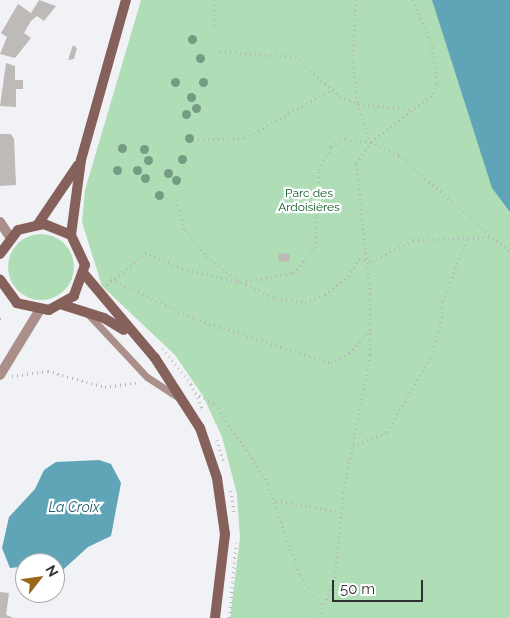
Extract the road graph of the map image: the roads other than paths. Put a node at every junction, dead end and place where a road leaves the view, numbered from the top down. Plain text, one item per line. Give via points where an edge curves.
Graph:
1 (126, 0) edge
2 (81, 160) junction
3 (0, 222) edge
4 (38, 224) junction
5 (71, 235) junction
6 (10, 237) junction
7 (0, 254) edge
8 (84, 275) junction
9 (0, 280) edge
10 (63, 305) junction
11 (84, 310) junction
12 (39, 311) junction
13 (131, 334) junction
14 (4, 376) edge
15 (188, 405) junction
16 (215, 618) edge

1 - 2 main road
2 - 4 main road
2 - 5 main road
3 - 6 street
4 - 5 main road via 56,226
4 - 6 main road
5 - 8 main road via 84,255
6 - 7 main road
8 - 10 main road via 77,293
8 - 13 main road
9 - 12 main road via 13,301
10 - 11 main road
10 - 12 main road
11 - 13 main road
11 - 15 lane via 148,376
12 - 14 street
13 - 15 main road via 155,358
15 - 16 main road via 209,450 222,505 225,561

